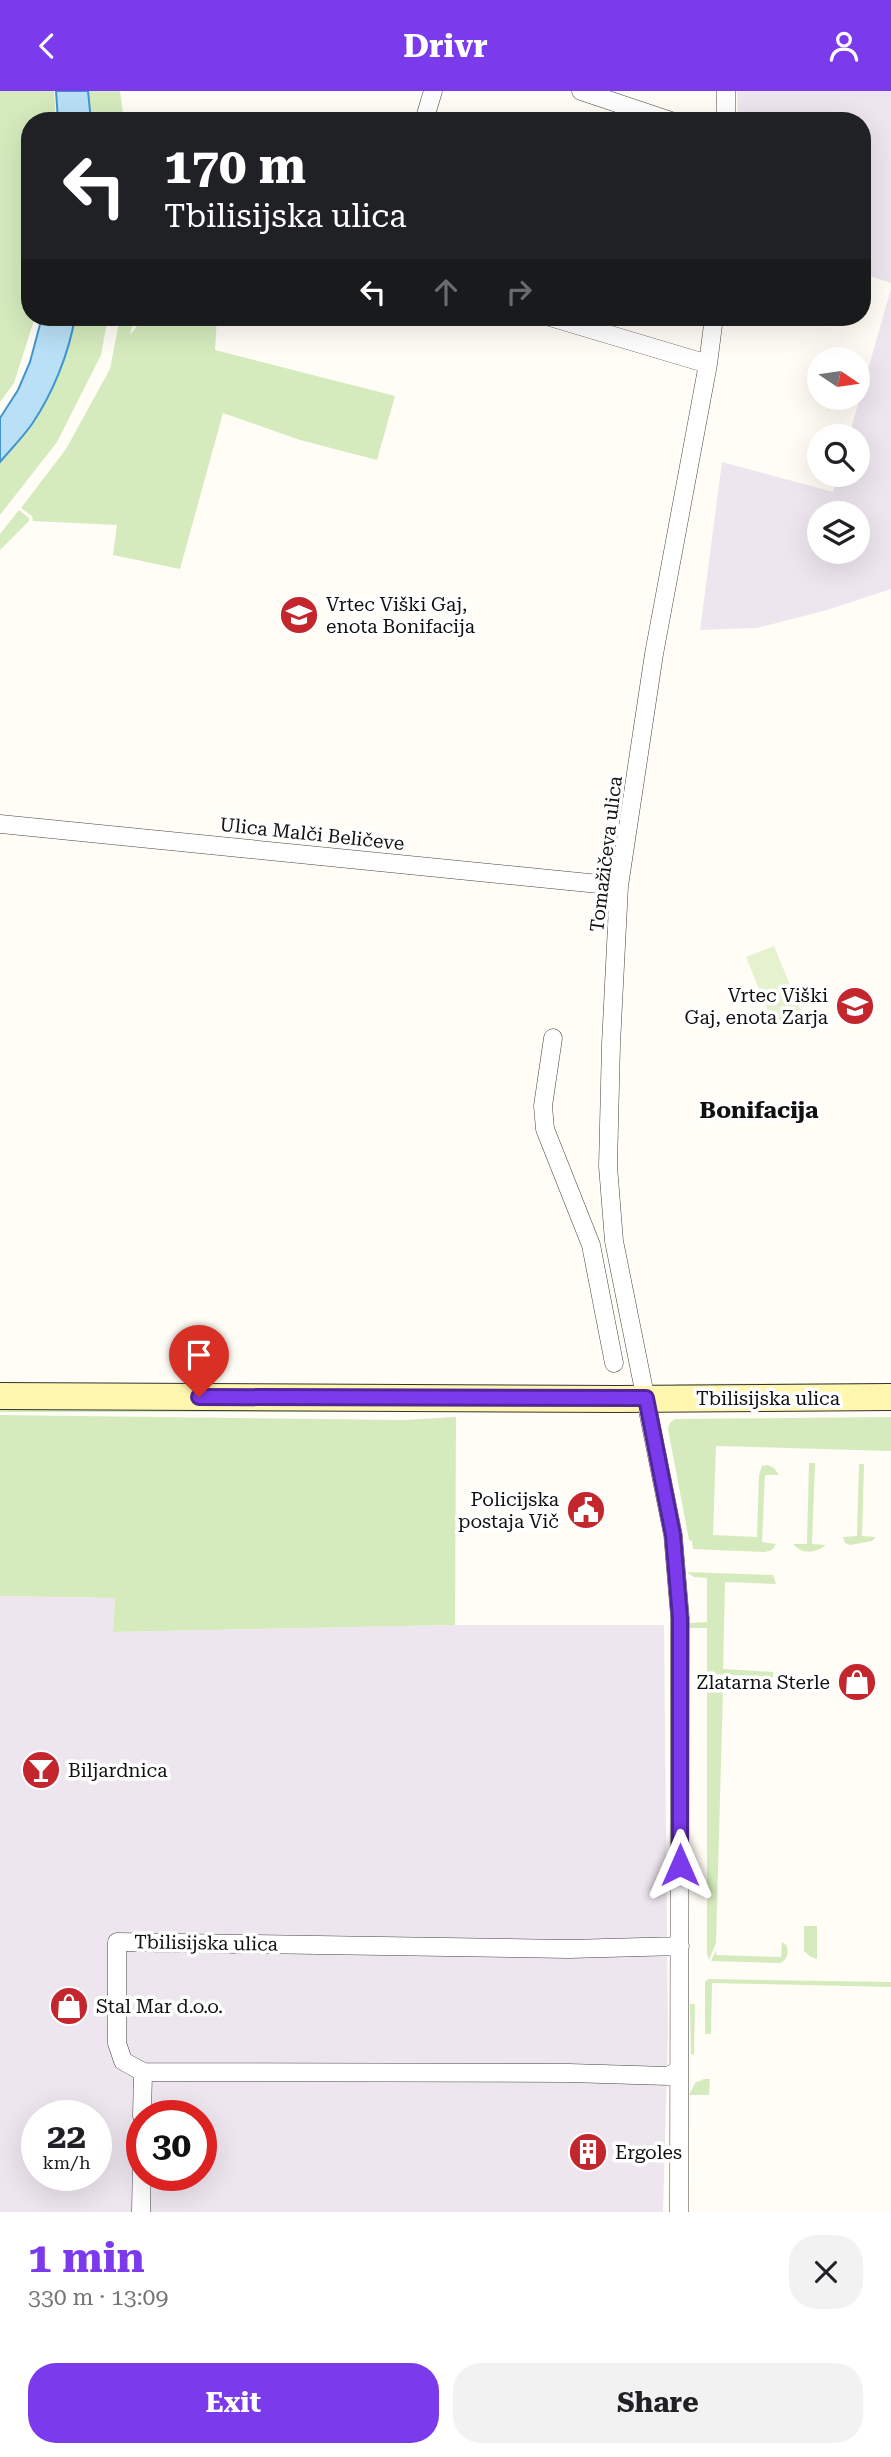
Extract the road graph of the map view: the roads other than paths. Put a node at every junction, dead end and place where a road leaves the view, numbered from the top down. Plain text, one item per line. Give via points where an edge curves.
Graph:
1 (433, 91) edge
2 (581, 91) edge
3 (726, 91) edge
4 (427, 112) edge
5 (644, 112) edge
6 (726, 112) edge
7 (580, 326) edge
8 (713, 326) edge
9 (708, 364) junction
10 (0, 824) edge
11 (619, 886) junction
12 (553, 1038) dead end
13 (614, 1241) junction
14 (591, 1245) junction
15 (614, 1363) dead end
16 (0, 1396) edge
17 (891, 1397) edge
18 (646, 1398) junction
19 (680, 1945) junction
20 (679, 2070) junction
21 (143, 2072) junction
22 (142, 2100) edge
23 (141, 2191) edge
24 (141, 2212) edge
25 (679, 2212) edge

1 - 4 street
2 - 5 street
3 - 6 street
7 - 9 street
8 - 9 street, Tomažičeva ulica
9 - 11 street, Tomažičeva ulica via 654,654
10 - 11 street, Ulica Malči Beličeve
11 - 13 street, Tomažičeva ulica via 608,1166
12 - 14 street via 543,1106 545,1129
13 - 14 street
13 - 18 street, Tomažičeva ulica
14 - 15 street
16 - 18 street, Tbilisijska ulica
17 - 18 street, Tbilisijska ulica
18 - 19 street via 673,1535 680,1618
19 - 20 street
19 - 21 street, Tbilisijska ulica via 569,1949 117,1942 117,2043 123,2061
20 - 21 street via 668,2075
20 - 25 street
21 - 22 street
23 - 24 street

